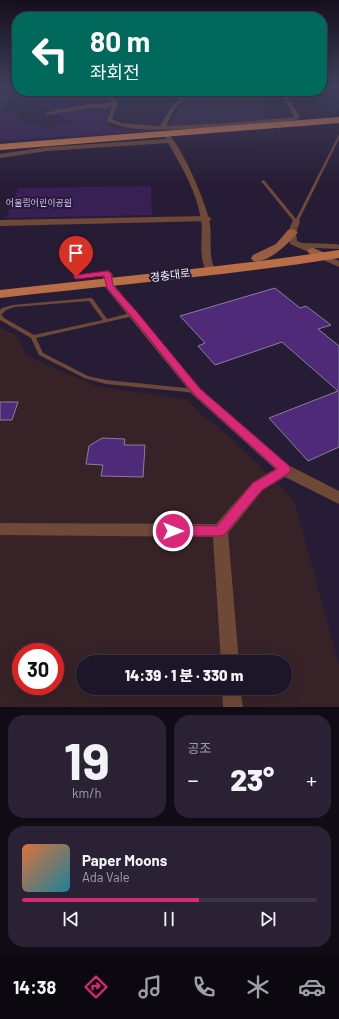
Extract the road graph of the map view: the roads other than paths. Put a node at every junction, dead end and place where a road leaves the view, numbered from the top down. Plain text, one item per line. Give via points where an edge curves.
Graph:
1 (109, 119) edge
2 (166, 119) edge
3 (286, 119) edge
4 (327, 119) edge
5 (330, 119) edge
6 (264, 126) junction
7 (339, 127) edge
8 (158, 132) junction
9 (173, 135) junction
10 (339, 136) edge
11 (0, 146) edge
12 (0, 156) edge
13 (263, 181) dead end
14 (206, 220) junction
15 (0, 223) edge
16 (294, 227) junction
17 (297, 244) junction
18 (338, 249) edge
19 (319, 254) junction
20 (257, 258) junction
21 (339, 264) edge
22 (208, 266) junction
23 (108, 278) junction
24 (0, 287) edge
25 (0, 294) edge
26 (0, 314) edge
27 (134, 314) junction
28 (106, 320) junction
29 (32, 337) junction
30 (197, 392) junction
31 (285, 470) junction
32 (339, 498) edge
33 (0, 529) edge
34 (220, 531) junction
35 (229, 655) edge
36 (232, 695) edge
37 (233, 707) edge

1 - 8 street via 110,122 123,126
2 - 8 street
3 - 8 street
4 - 9 highway
5 - 6 highway
6 - 7 highway
6 - 9 highway
8 - 9 highway
8 - 11 highway
9 - 12 street
9 - 14 street via 194,182
10 - 16 lane
13 - 16 lane
14 - 15 street
14 - 22 street
16 - 17 street via 293,242
16 - 20 main road via 280,246
17 - 18 street
17 - 19 street
18 - 19 main road, 경충대로
19 - 20 main road, 경충대로
19 - 21 street
19 - 22 main road, 경충대로 via 268,265
20 - 22 main road, 경충대로
22 - 23 main road, 경충대로
23 - 24 main road, 경충대로
23 - 25 main road, 경충대로
23 - 27 street via 110,287
26 - 28 lane via 4,309 13,306 90,299
26 - 29 lane via 2,319
27 - 28 lane
27 - 30 street
28 - 29 lane
29 - 30 lane via 41,354 86,376 106,382
30 - 31 street
31 - 32 street
31 - 34 street via 258,486
33 - 34 street
34 - 35 street
36 - 37 street

